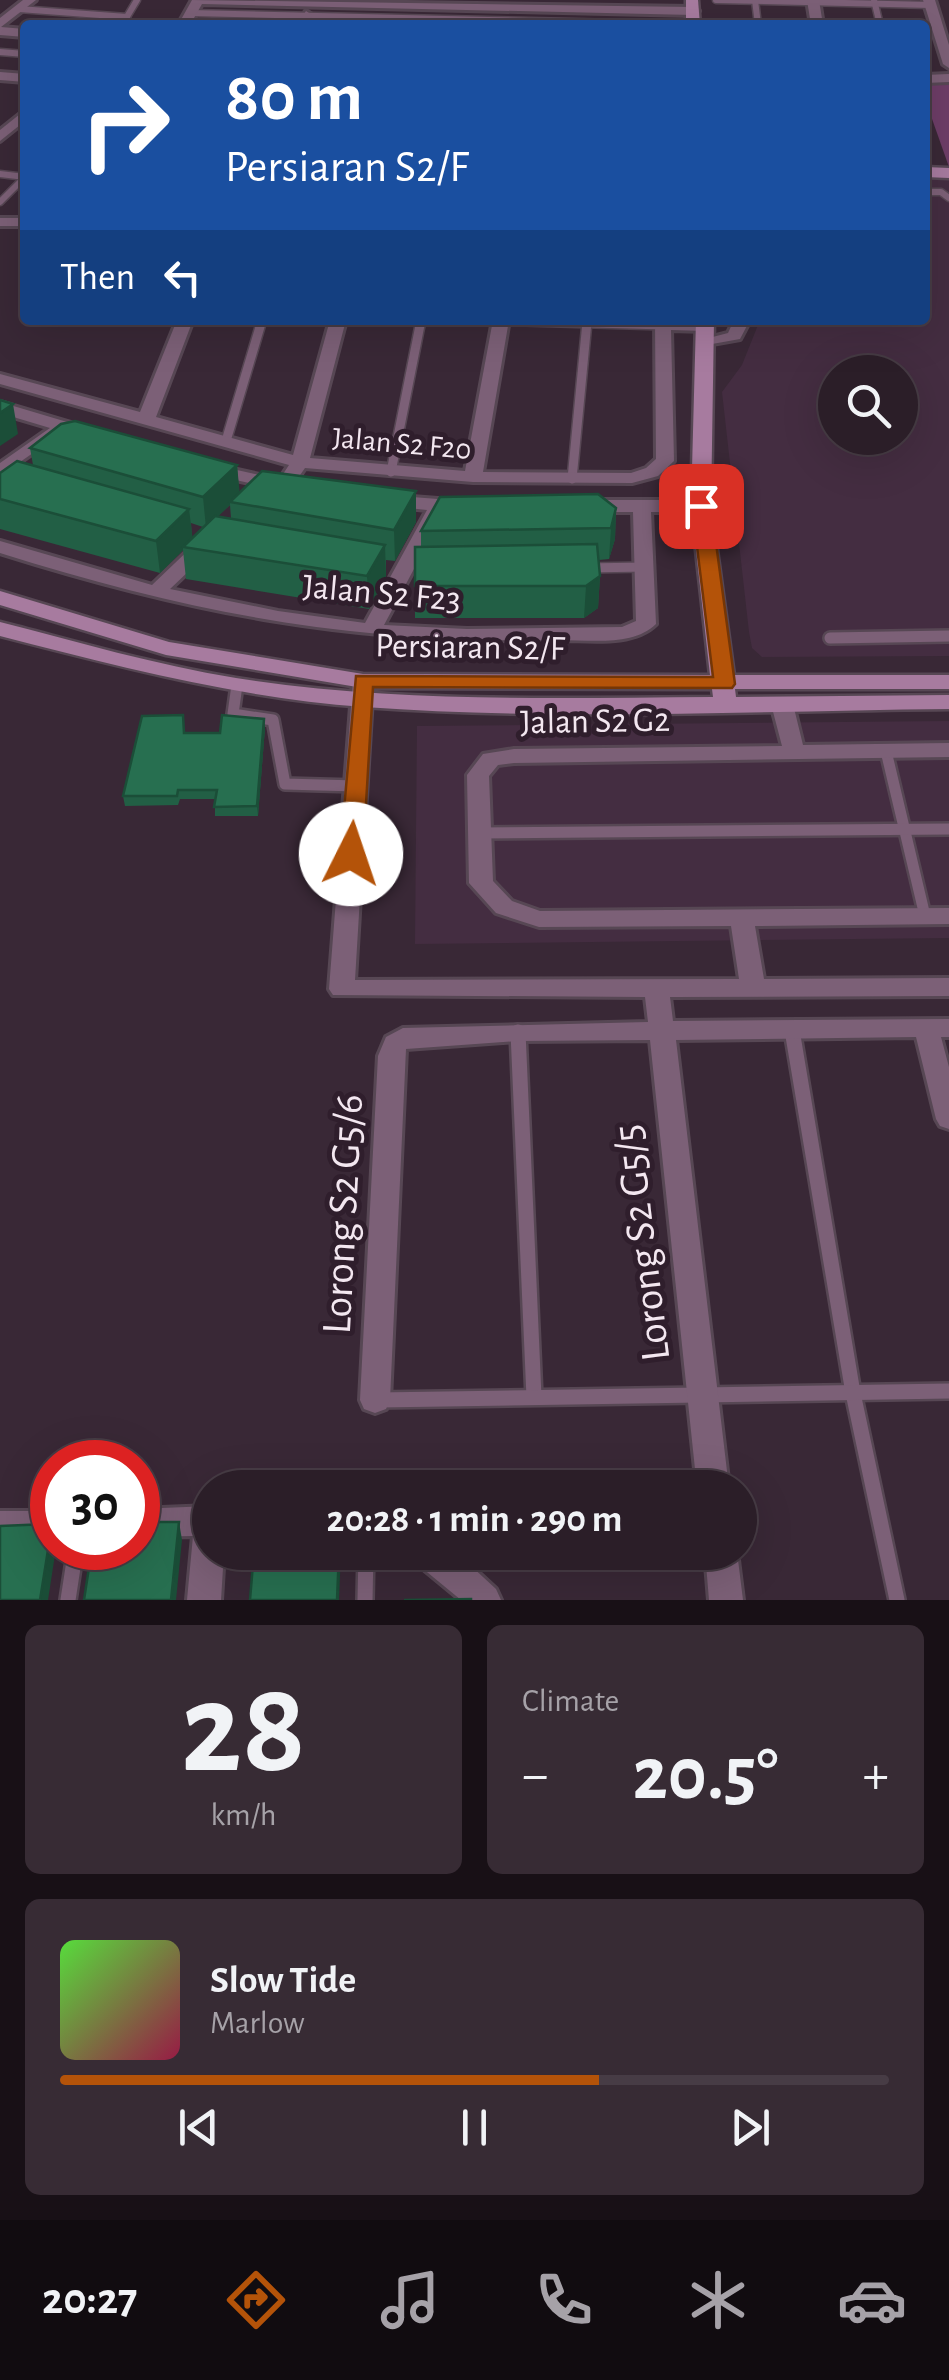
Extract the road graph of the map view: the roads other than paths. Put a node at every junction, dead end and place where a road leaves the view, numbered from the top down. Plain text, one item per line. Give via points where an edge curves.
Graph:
1 (137, 0) edge
2 (716, 0) edge
3 (754, 0) edge
4 (261, 1) edge
5 (316, 1) edge
6 (813, 1) edge
7 (874, 2) edge
8 (930, 2) edge
9 (24, 4) edge
10 (368, 12) edge
11 (427, 12) edge
12 (693, 12) edge
13 (191, 13) edge
14 (487, 13) edge
15 (251, 14) junction
16 (543, 14) edge
17 (606, 14) edge
18 (661, 15) edge
19 (126, 17) junction
20 (124, 20) edge
21 (248, 20) edge
22 (304, 20) edge
23 (0, 28) edge
24 (949, 64) edge
25 (20, 119) edge
26 (0, 137) edge
27 (20, 182) edge
28 (0, 202) edge
29 (183, 325) edge
30 (260, 325) edge
31 (337, 325) edge
32 (419, 325) edge
33 (499, 325) edge
34 (588, 325) edge
35 (664, 325) edge
36 (680, 325) edge
37 (740, 325) edge
38 (706, 330) edge
39 (0, 379) edge
40 (0, 407) edge
41 (146, 419) junction
42 (62, 426) junction
43 (100, 437) edge
44 (226, 440) junction
45 (300, 462) junction
46 (194, 464) edge
47 (392, 472) junction
48 (0, 474) edge
49 (473, 478) junction
50 (572, 479) junction
51 (18, 482) edge
52 (362, 498) edge
53 (568, 506) edge
54 (642, 506) junction
55 (701, 506) junction
56 (438, 507) junction
57 (475, 507) edge
58 (211, 532) edge
59 (0, 547) edge
60 (646, 567) junction
61 (571, 568) edge
62 (156, 591) junction
63 (0, 598) edge
64 (0, 628) edge
65 (371, 630) junction
66 (949, 636) edge
67 (830, 638) dead end
68 (949, 682) edge
69 (237, 685) junction
70 (363, 691) junction
71 (725, 694) junction
72 (949, 702) edge
73 (782, 704) junction
74 (886, 750) junction
75 (949, 750) edge
76 (794, 751) junction
77 (356, 786) junction
78 (949, 828) edge
79 (905, 829) junction
80 (479, 833) junction
81 (937, 916) edge
82 (742, 917) junction
83 (949, 987) edge
84 (754, 988) junction
85 (657, 989) junction
86 (938, 1028) edge
87 (661, 1030) junction
88 (792, 1030) junction
89 (518, 1032) junction
90 (949, 1119) edge
91 (949, 1391) edge
92 (852, 1393) junction
93 (703, 1395) junction
94 (534, 1398) junction
95 (375, 1400) joint
96 (711, 1470) edge
97 (160, 1522) edge
98 (192, 1522) edge
99 (30, 1525) edge
100 (0, 1526) edge
101 (73, 1570) edge
102 (207, 1570) edge
103 (366, 1570) edge
104 (449, 1570) edge
105 (722, 1570) edge
106 (68, 1600) edge
107 (204, 1600) edge
108 (365, 1600) edge
109 (484, 1600) edge
110 (726, 1600) edge
111 (897, 1600) edge

1 - 19 lane
2 - 3 lane
3 - 6 lane
4 - 5 street
4 - 13 street
5 - 10 street
6 - 7 lane
7 - 8 lane
8 - 24 street
9 - 19 lane
9 - 23 street
10 - 11 street
10 - 22 lane
11 - 14 street
12 - 18 street
13 - 15 lane
14 - 16 street
15 - 21 lane
15 - 22 lane
16 - 17 street
17 - 18 street
19 - 20 lane
25 - 26 street
27 - 28 lane
29 - 41 street
30 - 44 lane
31 - 45 street
32 - 47 lane
33 - 49 street
34 - 50 lane
35 - 50 street, Jalan S2 F20 via 665,461 632,478
36 - 38 street
37 - 38 street via 734,336
38 - 55 main road
39 - 41 street, Jalan S2 F20
40 - 42 street
41 - 44 street, Jalan S2 F20
42 - 43 street
42 - 48 street
44 - 45 street, Jalan S2 F20
45 - 46 street via 278,489
45 - 47 street, Jalan S2 F20
47 - 49 street, Jalan S2 F20
48 - 51 lane
49 - 50 street, Jalan S2 F20
52 - 56 street
53 - 54 street
54 - 55 street
54 - 60 street, Jalan S2 F23
55 - 71 main road
56 - 57 street
56 - 65 street
58 - 62 street
59 - 62 street, Jalan S2 F23
60 - 61 lane
60 - 65 street, Jalan S2 F23 via 646,624 625,633
62 - 65 street, Jalan S2 F23
63 - 70 main road, Persiaran S2/F via 166,648
64 - 69 main road, Persiaran S2/F
66 - 67 lane
68 - 71 main road, Persiaran S2/F
69 - 70 main road, Persiaran S2/F
69 - 77 lane via 232,714 273,720 285,784
70 - 71 main road, Persiaran S2/F via 483,706
70 - 77 street
71 - 73 main road, Persiaran S2/F
72 - 73 main road, Persiaran S2/F
73 - 76 street
74 - 75 street, Jalan S2 G2
74 - 76 street, Jalan S2 G2
74 - 79 lane
76 - 80 street, Jalan S2 G2 via 490,759 478,776
77 - 85 street via 342,988
78 - 79 lane
79 - 80 lane
79 - 81 lane
80 - 82 street, Jalan S2 G2 via 481,883 504,906 538,919
81 - 82 street, Jalan S2 G2
82 - 84 street
83 - 84 street
84 - 85 street
85 - 87 street, Lorong S2 G5/5
86 - 88 street
86 - 90 street
87 - 88 street
87 - 89 street
87 - 93 street, Lorong S2 G5/5
88 - 92 lane
89 - 94 lane
89 - 95 street, Lorong S2 G5/6 via 403,1037 395,1044
91 - 92 lane
92 - 93 lane
92 - 111 lane
93 - 94 lane
93 - 96 street, Lorong S2 G5/5
94 - 95 lane
97 - 98 street
99 - 100 street
101 - 106 lane
102 - 107 street
103 - 108 lane
104 - 109 street
105 - 110 street

